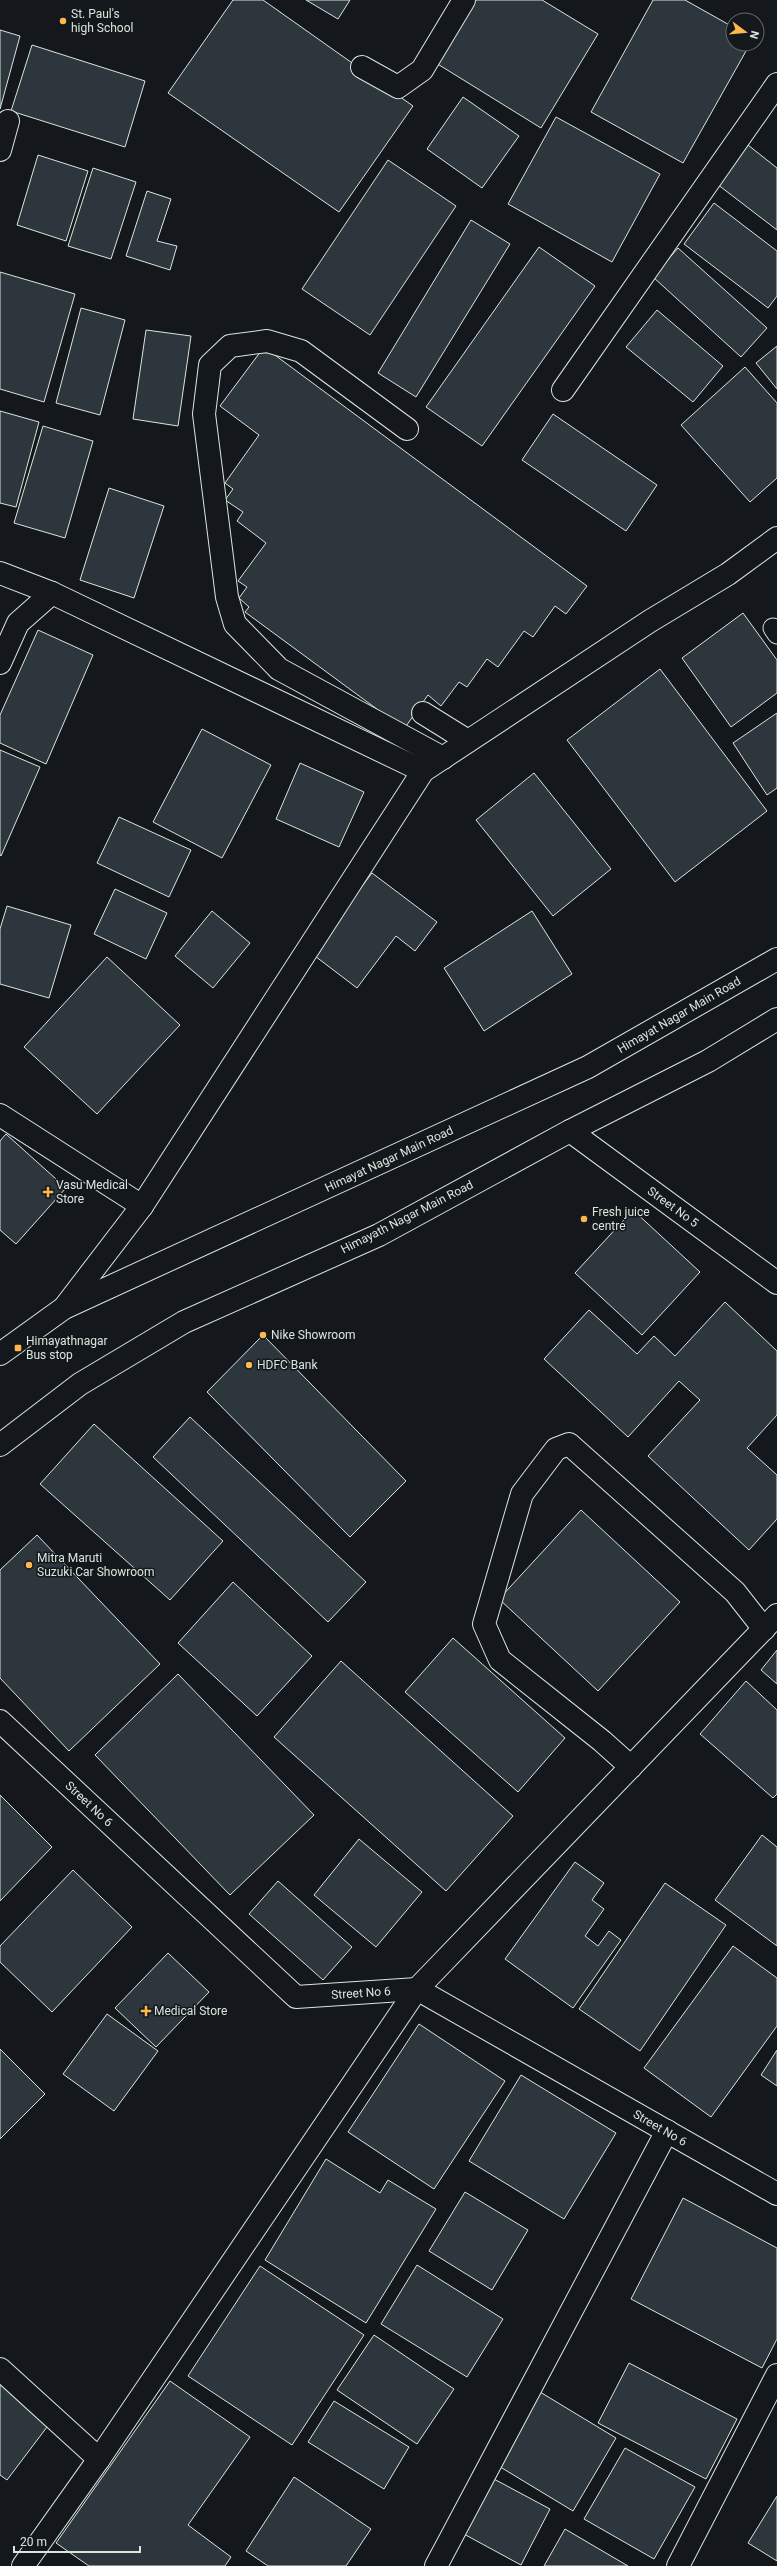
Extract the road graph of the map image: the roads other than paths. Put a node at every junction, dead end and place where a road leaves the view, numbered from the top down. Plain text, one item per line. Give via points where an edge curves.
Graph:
1 (464, 0) edge
2 (362, 67) dead end
3 (777, 84) edge
4 (8, 121) dead end
5 (0, 150) edge
6 (563, 390) dead end
7 (407, 429) dead end
8 (777, 538) edge
9 (0, 574) edge
10 (52, 592) junction
11 (0, 663) edge
12 (423, 713) dead end
13 (468, 741) junction
14 (443, 758) junction
15 (424, 771) junction
16 (777, 959) edge
17 (777, 1019) edge
18 (0, 1115) edge
19 (570, 1131) junction
20 (142, 1206) junction
21 (777, 1283) edge
22 (64, 1308) junction
23 (0, 1354) edge
24 (0, 1445) edge
25 (770, 1622) edge
26 (0, 1721) edge
27 (631, 1767) junction
28 (417, 1990) junction
29 (667, 2131) junction
30 (776, 2191) edge
31 (0, 2369) edge
32 (777, 2375) edge
33 (99, 2459) junction
34 (23, 2566) edge
35 (436, 2566) edge
36 (678, 2566) edge

1 - 2 street via 422,70 398,87
3 - 6 street
4 - 5 street
7 - 14 street via 301,351 267,341 230,346 210,365 204,414 227,597 235,624 279,669
8 - 13 street via 728,574 650,621
9 - 10 street
10 - 11 street via 18,623
10 - 15 street
12 - 13 street
13 - 14 street
14 - 15 street
15 - 20 street
16 - 22 street, Himayat Nagar Main Road via 588,1067
17 - 19 street, Himayath Nagar Main Road via 708,1061
18 - 20 street
19 - 21 street, Street No 5
19 - 24 street, Himayath Nagar Main Road via 379,1235 184,1322 80,1384
20 - 22 street
22 - 23 street, Himayat Nagar Main Road
25 - 27 street
25 - 27 street via 569,1444 556,1448 522,1494 484,1624 500,1660
26 - 28 street, Street No 6 via 296,1997
27 - 28 street
28 - 29 street, Street No 6
28 - 33 street
29 - 30 street, Street No 6
29 - 35 street
31 - 33 street
32 - 36 street
33 - 34 street

